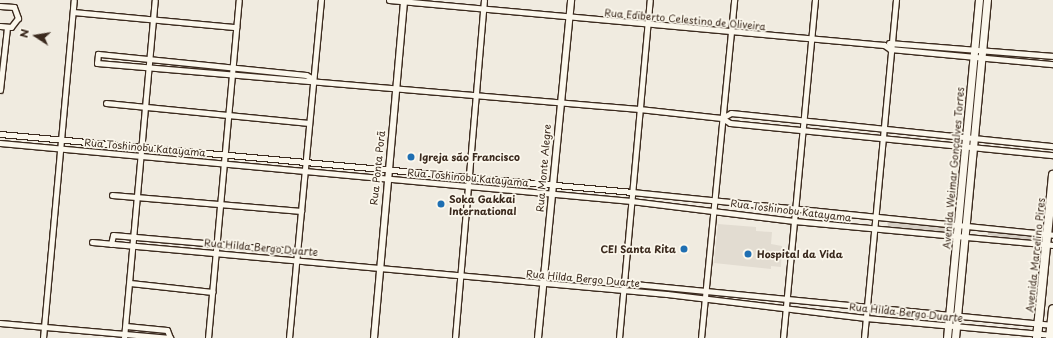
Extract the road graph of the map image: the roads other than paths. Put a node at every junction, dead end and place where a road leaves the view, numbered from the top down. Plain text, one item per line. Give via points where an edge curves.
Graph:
1 (74, 0) edge
2 (155, 0) edge
3 (238, 0) edge
4 (321, 0) edge
5 (389, 0) edge
6 (484, 0) edge
7 (571, 0) edge
8 (650, 0) edge
9 (734, 0) edge
10 (815, 0) edge
11 (896, 0) edge
12 (978, 0) edge
13 (986, 0) edge
14 (404, 1) edge
15 (0, 6) edge
16 (483, 10) junction
17 (73, 12) junction
18 (569, 16) junction
19 (153, 19) junction
20 (648, 25) junction
21 (0, 26) edge
22 (236, 27) junction
23 (6, 28) junction
24 (731, 33) junction
25 (811, 40) junction
26 (891, 42) junction
27 (884, 45) junction
28 (890, 49) junction
29 (978, 49) junction
30 (1021, 53) junction
31 (1053, 56) edge
32 (150, 58) junction
33 (977, 58) junction
34 (1020, 62) junction
35 (1053, 64) edge
36 (232, 66) junction
37 (149, 67) junction
38 (231, 75) junction
39 (313, 79) junction
40 (395, 86) junction
41 (0, 90) edge
42 (475, 94) junction
43 (558, 101) junction
44 (106, 103) dead end
45 (145, 107) junction
46 (639, 109) junction
47 (228, 114) junction
48 (722, 118) junction
49 (804, 121) junction
50 (309, 123) junction
51 (883, 128) junction
52 (804, 130) junction
53 (0, 134) edge
54 (883, 137) junction
55 (965, 138) junction
56 (973, 139) junction
57 (62, 140) junction
58 (0, 143) edge
59 (102, 143) junction
60 (142, 146) junction
61 (1053, 146) edge
62 (964, 147) junction
63 (972, 148) junction
64 (61, 149) junction
65 (101, 152) junction
66 (224, 155) junction
67 (1053, 155) edge
68 (141, 156) junction
69 (223, 163) junction
70 (306, 163) junction
71 (387, 170) junction
72 (305, 171) junction
73 (1053, 175) edge
74 (468, 177) junction
75 (386, 178) junction
76 (551, 185) junction
77 (467, 187) junction
78 (632, 192) junction
79 (550, 194) junction
80 (112, 195) dead end
81 (138, 197) junction
82 (632, 201) junction
83 (715, 201) junction
84 (220, 203) junction
85 (714, 209) junction
86 (301, 211) junction
87 (795, 211) junction
88 (875, 219) junction
89 (794, 221) junction
90 (958, 225) junction
91 (966, 226) junction
92 (874, 229) junction
93 (957, 235) junction
94 (1050, 235) edge
95 (133, 236) junction
96 (965, 236) junction
97 (92, 242) dead end
98 (111, 244) junction
99 (217, 244) junction
100 (132, 245) junction
101 (1050, 245) edge
102 (296, 251) junction
103 (216, 252) junction
104 (296, 259) junction
105 (378, 267) junction
106 (458, 275) junction
107 (130, 283) junction
108 (543, 283) junction
109 (624, 283) junction
110 (705, 290) junction
111 (623, 291) junction
112 (213, 292) junction
113 (705, 298) junction
114 (787, 298) junction
115 (786, 307) junction
116 (866, 307) junction
117 (1053, 309) edge
118 (949, 315) junction
119 (957, 316) junction
120 (866, 318) junction
121 (0, 323) edge
122 (1038, 324) junction
123 (1052, 325) edge
124 (126, 326) junction
125 (948, 326) junction
126 (957, 326) junction
127 (44, 327) junction
128 (124, 336) edge
129 (1037, 336) edge
130 (1051, 336) edge
131 (43, 338) edge
132 (170, 338) edge
133 (208, 338) edge
134 (289, 338) edge
135 (374, 338) edge
136 (455, 338) edge
137 (538, 338) edge
138 (619, 338) edge
139 (701, 338) edge
140 (783, 338) edge
141 (864, 338) edge
142 (947, 338) edge
143 (956, 338) edge

1 - 17 street
2 - 19 street
3 - 22 street
4 - 39 street
5 - 14 street, Rua Ediberto Celestino de Oliveira
6 - 16 street
7 - 18 street, Rua Monte Alegre
8 - 20 street
9 - 24 street
10 - 25 street
11 - 26 street
12 - 29 main road, Avenida Weimar Gonçalves Torres
13 - 29 main road, Avenida Weimar Gonçalves Torres
14 - 16 street, Rua Ediberto Celestino de Oliveira
14 - 40 street, Rua Ponta Porã
15 - 23 street via 10,5 18,14 17,22
16 - 18 street, Rua Ediberto Celestino de Oliveira
16 - 42 street
17 - 19 street
17 - 57 street
18 - 20 street, Rua Ediberto Celestino de Oliveira
18 - 43 street, Rua Monte Alegre
19 - 22 street
19 - 32 street
20 - 24 street, Rua Ediberto Celestino de Oliveira
20 - 46 street
21 - 23 street
22 - 36 street
23 - 41 street
24 - 25 street, Rua Ediberto Celestino de Oliveira
24 - 48 street
25 - 27 street, Rua Ediberto Celestino de Oliveira
25 - 49 street
26 - 27 street, Rua Ediberto Celestino de Oliveira
26 - 28 street
26 - 29 street, Rua Ediberto Celestino de Oliveira
27 - 28 street, Rua Ediberto Celestino de Oliveira
28 - 33 street, Rua Ediberto Celestino de Oliveira
28 - 51 street
29 - 30 street, Rua Ediberto Celestino de Oliveira
29 - 33 main road, Avenida Weimar Gonçalves Torres
30 - 31 street, Rua Ediberto Celestino de Oliveira
30 - 34 street
32 - 36 street
32 - 37 street
32 - 37 street via 98,54 97,63
33 - 34 street, Rua Ediberto Celestino de Oliveira
33 - 55 main road, Avenida Weimar Gonçalves Torres
33 - 56 main road, Avenida Weimar Gonçalves Torres
34 - 35 street, Rua Ediberto Celestino de Oliveira
36 - 38 street
36 - 39 street via 306,75
37 - 38 street
37 - 45 street
38 - 39 street via 304,82
38 - 47 street
39 - 40 street
39 - 50 street
40 - 42 street
40 - 71 street, Rua Ponta Porã
42 - 43 street
42 - 74 street
43 - 46 street
43 - 76 street, Rua Monte Alegre
44 - 45 street
45 - 47 street
45 - 60 street
46 - 48 street
46 - 78 street
47 - 50 street
47 - 66 street
48 - 49 street via 731,113
48 - 52 street via 730,123
48 - 83 street
49 - 51 street
49 - 52 street
50 - 70 street
51 - 54 street
51 - 55 street
52 - 54 street
52 - 87 street
53 - 57 street, Rua Toshinobu Katayama
54 - 62 street
54 - 88 street
55 - 56 street
55 - 62 main road, Avenida Weimar Gonçalves Torres
56 - 61 street
56 - 63 main road, Avenida Weimar Gonçalves Torres
57 - 59 street, Rua Toshinobu Katayama
57 - 64 street
58 - 64 street, Rua Toshinobu Katayama
59 - 60 street, Rua Toshinobu Katayama
59 - 65 street
60 - 66 street, Rua Toshinobu Katayama
60 - 68 street
62 - 63 street
62 - 90 main road, Avenida Weimar Gonçalves Torres
63 - 67 street
63 - 91 main road, Avenida Weimar Gonçalves Torres
64 - 65 street, Rua Toshinobu Katayama
64 - 127 street
65 - 68 street, Rua Toshinobu Katayama
66 - 69 street
66 - 70 street, Rua Toshinobu Katayama
68 - 69 street, Rua Toshinobu Katayama
68 - 81 street
69 - 72 street, Rua Toshinobu Katayama
69 - 84 street
70 - 71 street, Rua Toshinobu Katayama
70 - 72 street
71 - 74 street, Rua Toshinobu Katayama
71 - 75 street, Rua Ponta Porã
72 - 75 street, Rua Toshinobu Katayama
72 - 86 street
73 - 94 main road, Avenida Marcelino Pires
74 - 76 street, Rua Toshinobu Katayama
74 - 77 street
75 - 77 street, Rua Toshinobu Katayama
75 - 105 street, Rua Ponta Porã
76 - 78 street, Rua Toshinobu Katayama
76 - 79 street, Rua Monte Alegre
77 - 79 street, Rua Toshinobu Katayama
77 - 106 street
78 - 82 street
78 - 83 street, Rua Toshinobu Katayama
79 - 82 street, Rua Toshinobu Katayama
79 - 108 street, Rua Monte Alegre
80 - 81 street
81 - 84 street
81 - 95 street
82 - 85 street, Rua Toshinobu Katayama
82 - 109 street
83 - 85 street
83 - 87 street, Rua Toshinobu Katayama
84 - 86 street
84 - 99 street
85 - 89 street, Rua Toshinobu Katayama
85 - 110 street
86 - 102 street
87 - 88 street, Rua Toshinobu Katayama
87 - 89 street
88 - 90 street, Rua Toshinobu Katayama
88 - 92 street
89 - 92 street, Rua Toshinobu Katayama
89 - 114 street
90 - 91 street, Rua Toshinobu Katayama
90 - 93 main road, Avenida Weimar Gonçalves Torres
91 - 94 street, Rua Toshinobu Katayama
91 - 96 main road, Avenida Weimar Gonçalves Torres
92 - 93 street, Rua Toshinobu Katayama
92 - 116 street
93 - 96 street, Rua Toshinobu Katayama
93 - 118 main road, Avenida Weimar Gonçalves Torres
94 - 101 main road, Avenida Marcelino Pires
95 - 98 street, Rua Hilda Bergo Duarte via 113,235
95 - 99 street, Rua Hilda Bergo Duarte
95 - 100 street
96 - 101 street, Rua Toshinobu Katayama
96 - 119 main road, Avenida Weimar Gonçalves Torres
97 - 98 street, Rua Hilda Bergo Duarte
98 - 100 street, Rua Hilda Bergo Duarte
99 - 102 street, Rua Hilda Bergo Duarte
99 - 103 street
100 - 103 street, Rua Hilda Bergo Duarte
100 - 107 street
101 - 122 main road, Avenida Marcelino Pires
102 - 104 street
103 - 104 street, Rua Hilda Bergo Duarte
103 - 112 street
104 - 105 street, Rua Hilda Bergo Duarte
104 - 134 street
105 - 106 street, Rua Hilda Bergo Duarte
105 - 135 street, Rua Ponta Porã
106 - 108 street, Rua Hilda Bergo Duarte
106 - 136 street
107 - 112 street
107 - 124 street
108 - 111 street, Rua Hilda Bergo Duarte
108 - 137 street, Rua Monte Alegre
109 - 110 street, Rua Hilda Bergo Duarte
109 - 111 street
110 - 113 street
110 - 114 street, Rua Hilda Bergo Duarte
111 - 113 street, Rua Hilda Bergo Duarte
111 - 138 street
112 - 133 street
113 - 115 street, Rua Hilda Bergo Duarte
113 - 139 street
114 - 115 street
114 - 116 street, Rua Hilda Bergo Duarte
115 - 120 street, Rua Hilda Bergo Duarte
115 - 140 street
116 - 118 street, Rua Hilda Bergo Duarte
116 - 120 street
117 - 123 main road
118 - 119 street, Rua Hilda Bergo Duarte
118 - 125 main road, Avenida Weimar Gonçalves Torres
119 - 122 street, Rua Hilda Bergo Duarte
119 - 126 main road, Avenida Weimar Gonçalves Torres
120 - 125 street, Rua Hilda Bergo Duarte
120 - 141 street
121 - 127 street
122 - 123 street, Rua Hilda Bergo Duarte
122 - 129 main road, Avenida Marcelino Pires
123 - 130 main road
124 - 128 street
124 - 132 street via 167,330
125 - 126 street, Rua Hilda Bergo Duarte
125 - 142 main road, Avenida Weimar Gonçalves Torres
126 - 129 street, Rua Hilda Bergo Duarte
126 - 143 main road, Avenida Weimar Gonçalves Torres
127 - 128 street
127 - 131 street
128 - 132 street
129 - 130 street, Rua Hilda Bergo Duarte

